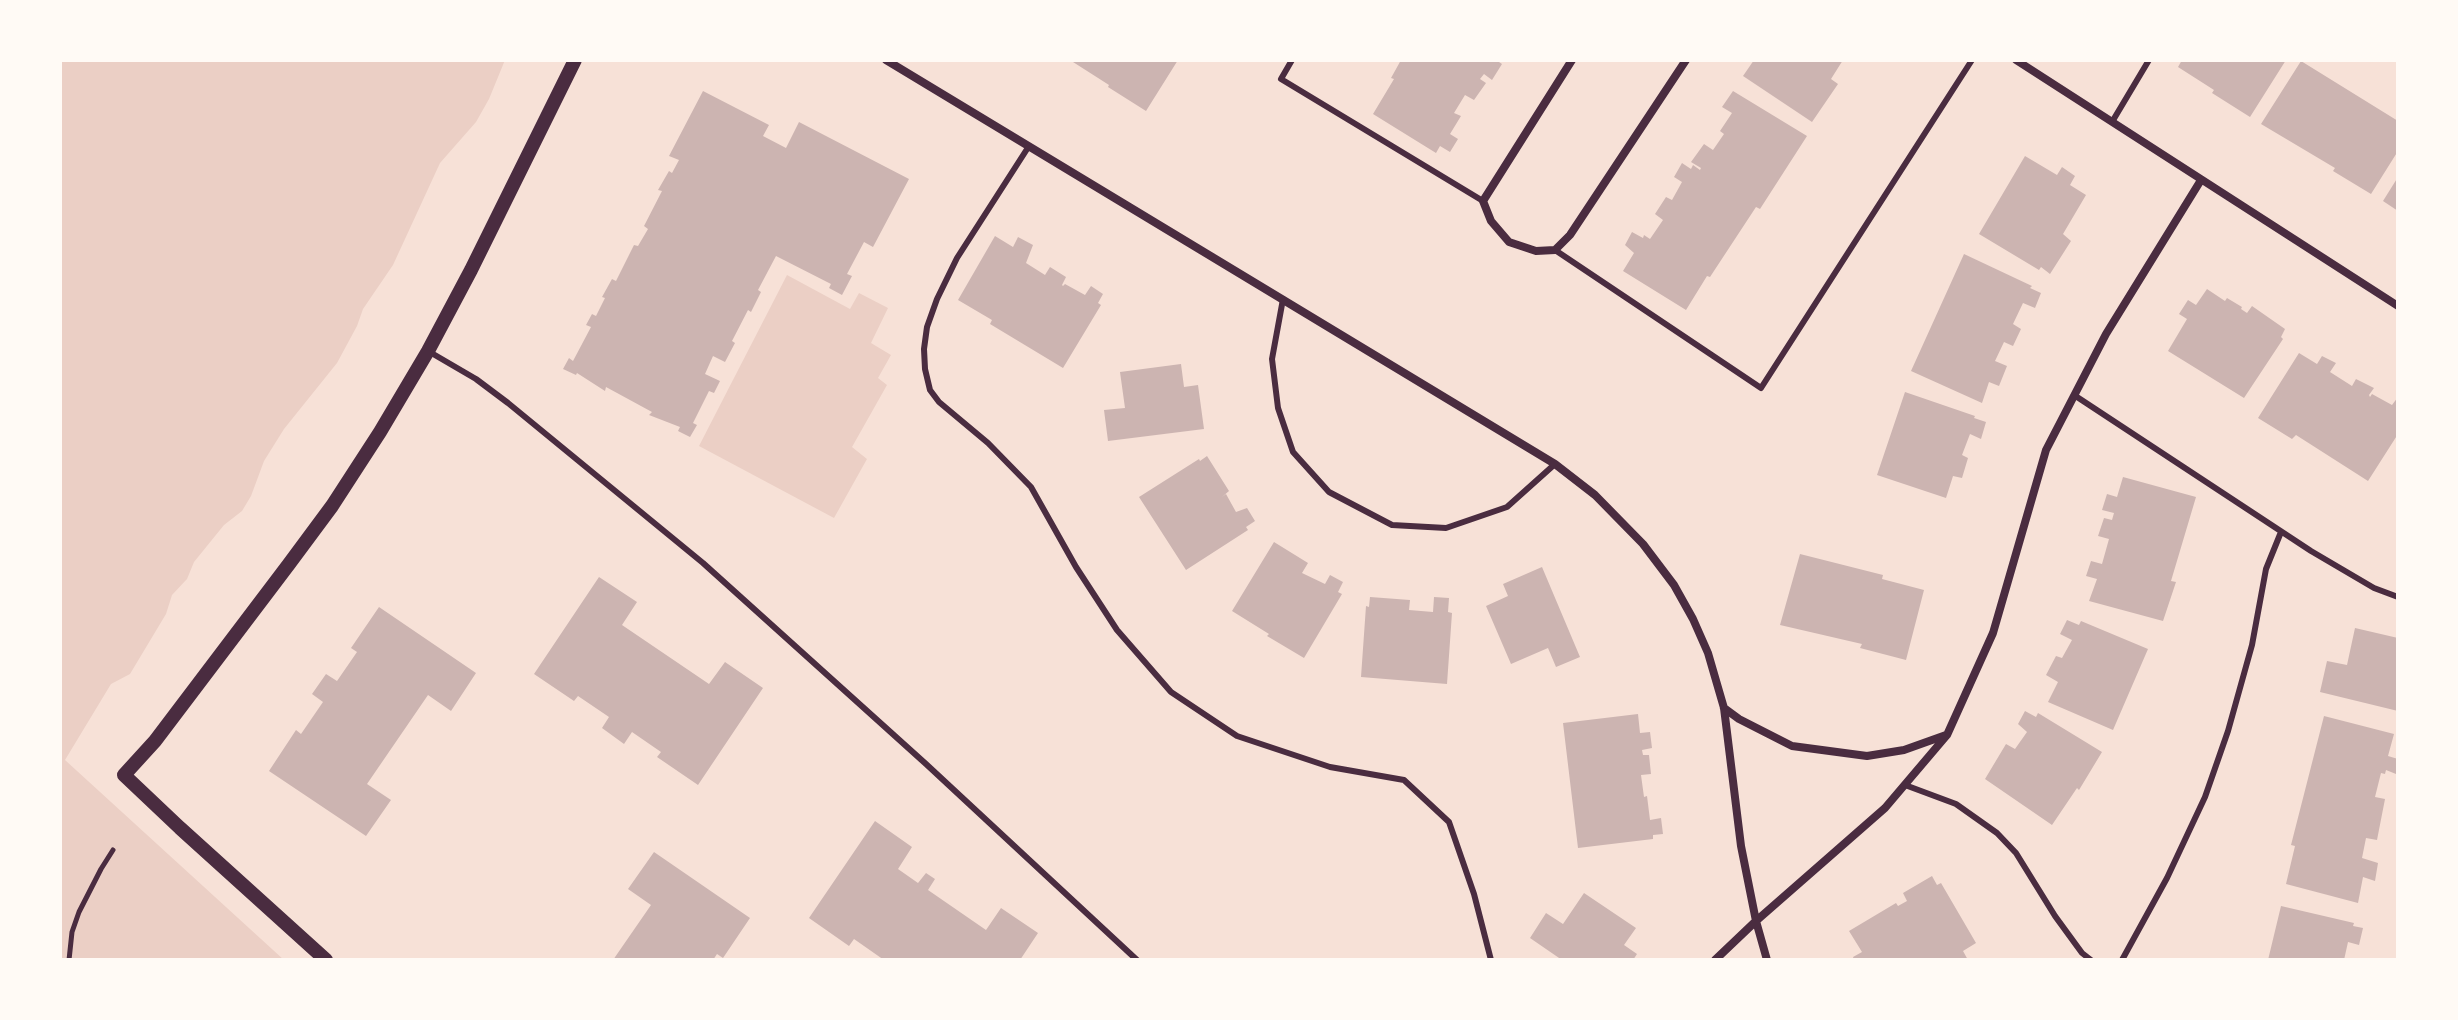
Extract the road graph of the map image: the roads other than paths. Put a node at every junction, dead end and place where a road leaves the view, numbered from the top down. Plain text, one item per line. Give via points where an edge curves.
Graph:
1 (575, 60) edge
2 (886, 60) edge
3 (1292, 60) edge
4 (1572, 60) edge
5 (1686, 60) edge
6 (1972, 60) edge
7 (2016, 60) edge
8 (2149, 60) edge
9 (2111, 122) junction
10 (1029, 146) junction
11 (2201, 180) junction
12 (1483, 201) junction
13 (1555, 250) junction
14 (1283, 299) junction
15 (2398, 306) edge
16 (428, 351) junction
17 (2074, 395) junction
18 (1555, 464) junction
19 (2281, 532) junction
20 (2398, 597) edge
21 (1724, 708) junction
22 (1947, 735) junction
23 (1905, 785) junction
24 (1756, 921) junction
25 (326, 960) edge
26 (1137, 960) edge
27 (1491, 960) edge
28 (1715, 960) edge
29 (1767, 960) edge
30 (2091, 960) edge
31 (2122, 960) edge

1 - 16 street
2 - 10 street
3 - 12 lane via 1281,79
4 - 12 street
5 - 13 street
6 - 13 lane via 1761,388
7 - 9 street
8 - 9 lane
9 - 11 street
10 - 14 street
10 - 27 lane via 937,299 924,349 930,390 1031,487 1117,630 1171,692 1237,736 1330,767 1404,780 1449,822
11 - 15 street
11 - 17 street
12 - 13 street via 1509,242 1536,251
14 - 18 street
14 - 18 lane via 1272,359 1278,408 1293,452 1329,492 1392,525 1446,528 1507,507
16 - 25 street via 332,506 124,775
16 - 26 lane via 508,403 703,563
17 - 19 lane
17 - 22 street via 2046,450 1993,633
18 - 21 street via 1605,505 1674,585 1708,653
19 - 20 lane
19 - 31 lane via 2266,569 2252,645 2205,797
21 - 22 street via 1792,746 1867,756
21 - 24 street
22 - 23 street
23 - 24 street
23 - 30 lane via 1956,804 1997,833
24 - 28 street
24 - 29 street

